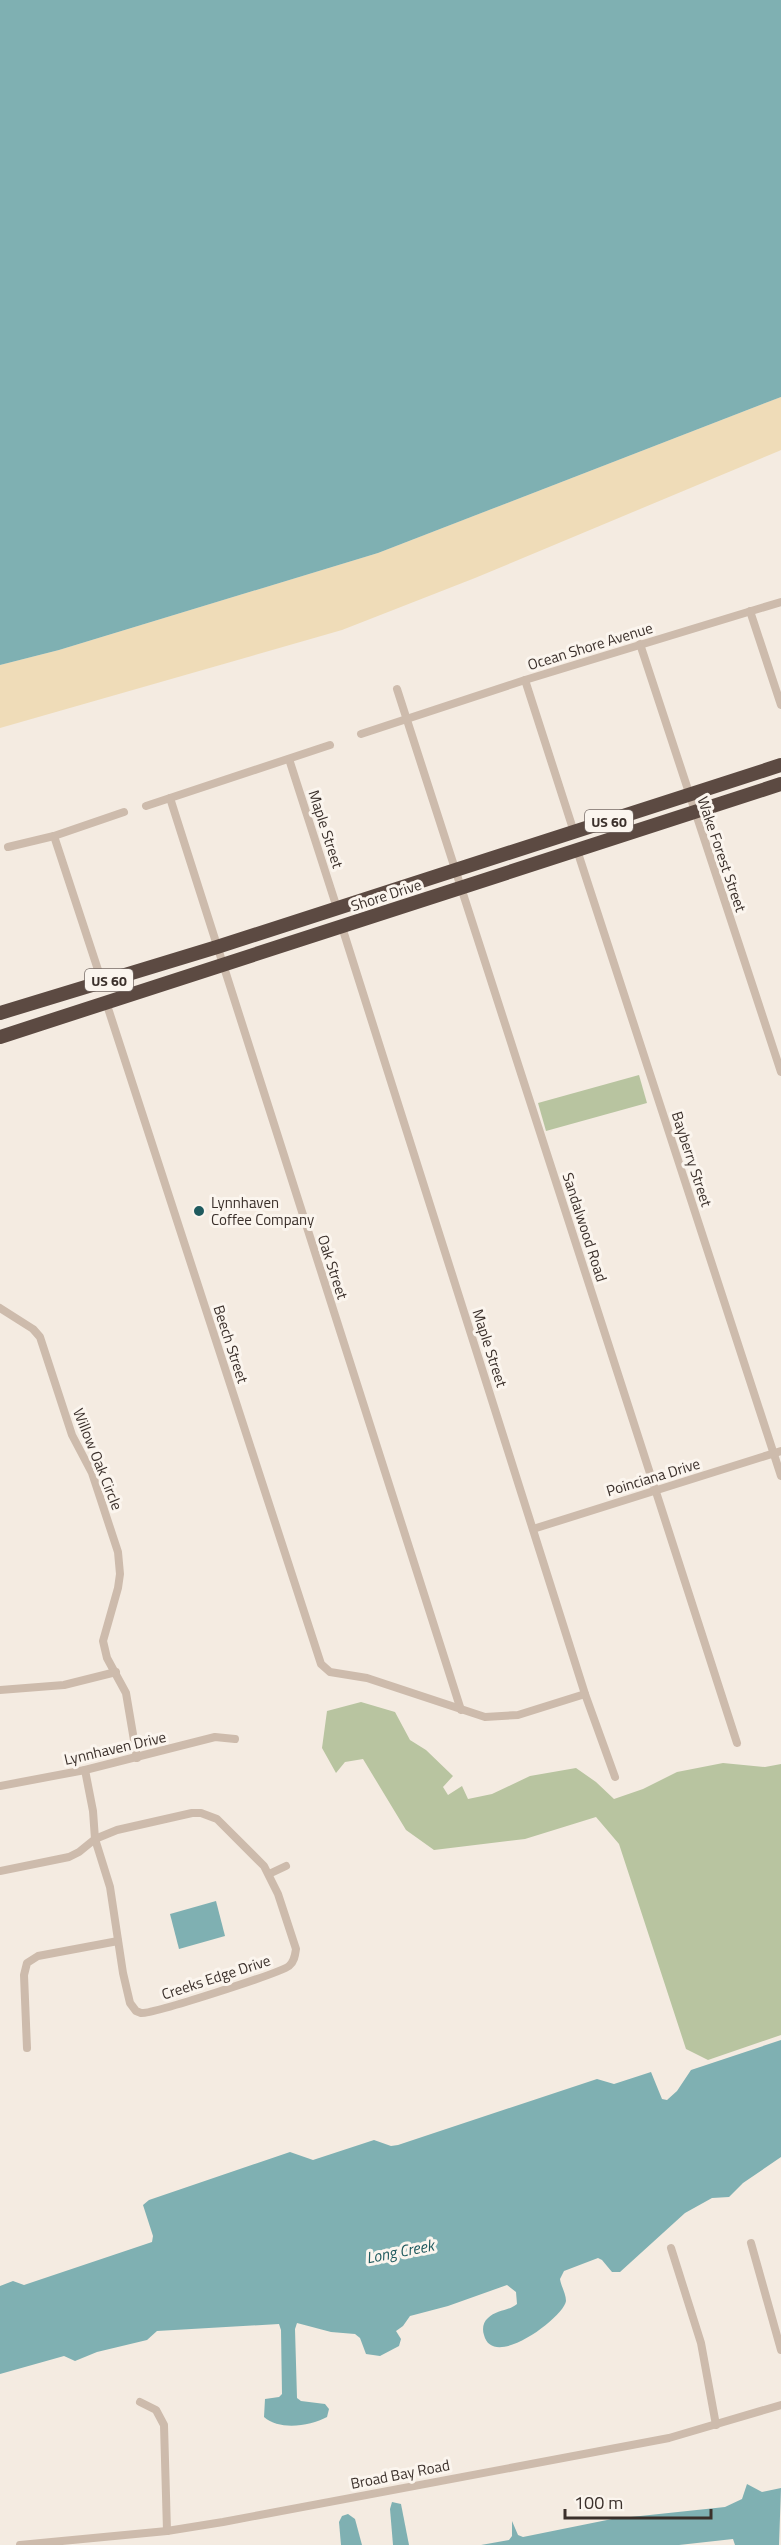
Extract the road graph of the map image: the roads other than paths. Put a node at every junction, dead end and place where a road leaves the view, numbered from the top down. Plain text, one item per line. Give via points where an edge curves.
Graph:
1 (781, 602) edge
2 (750, 611) junction
3 (640, 644) junction
4 (525, 680) junction
5 (397, 689) dead end
6 (781, 705) edge
7 (407, 719) junction
8 (361, 734) dead end
9 (330, 745) dead end
10 (289, 759) junction
11 (781, 765) edge
12 (781, 784) edge
13 (688, 795) junction
14 (170, 798) junction
15 (146, 806) dead end
16 (124, 813) dead end
17 (694, 813) junction
18 (574, 832) junction
19 (54, 836) junction
20 (8, 847) dead end
21 (577, 850) junction
22 (456, 870) junction
23 (462, 888) junction
24 (337, 908) junction
25 (342, 927) junction
26 (217, 947) junction
27 (223, 965) junction
28 (102, 982) junction
29 (106, 1002) junction
30 (0, 1013) edge
31 (0, 1037) edge
32 (781, 1072) edge
33 (0, 1308) edge
34 (777, 1452) edge
35 (781, 1476) edge
36 (656, 1490) junction
37 (533, 1529) junction
38 (116, 1672) junction
39 (0, 1690) edge
40 (585, 1694) junction
41 (461, 1710) junction
42 (235, 1739) dead end
43 (737, 1743) dead end
44 (137, 1758) junction
45 (85, 1770) junction
46 (615, 1777) dead end
47 (0, 1786) edge
48 (95, 1839) junction
49 (286, 1866) dead end
50 (0, 1871) edge
51 (269, 1874) junction
52 (118, 1941) junction
53 (27, 2048) dead end
54 (751, 2243) dead end
55 (670, 2248) dead end
56 (781, 2350) edge
57 (140, 2402) dead end
58 (781, 2405) edge
59 (716, 2425) junction
60 (167, 2531) junction
61 (20, 2545) edge

1 - 2 street, Ocean Shore Avenue
2 - 3 street, Ocean Shore Avenue
2 - 6 street
3 - 4 street, Ocean Shore Avenue
3 - 13 street, Wake Forest Street
4 - 7 street, Ocean Shore Avenue
4 - 18 street
5 - 7 street
7 - 8 street, Ocean Shore Avenue
7 - 22 street, Sandalwood Road
9 - 10 street
10 - 14 street
10 - 24 street, Maple Street
11 - 13 highway, Shore Drive / US 60
12 - 17 highway, Shore Drive / US 60
13 - 17 street, Wake Forest Street
13 - 18 highway, Shore Drive / US 60
14 - 15 street
14 - 26 street, Oak Street
16 - 19 street
17 - 21 highway, Shore Drive / US 60
17 - 32 street, Wake Forest Street
18 - 22 highway, Shore Drive / US 60
19 - 20 street
19 - 28 street
21 - 23 highway, Shore Drive / US 60
21 - 34 street, Bayberry Street
22 - 23 street, Sandalwood Road
22 - 24 highway, Shore Drive / US 60
23 - 25 highway, Shore Drive / US 60
23 - 36 street, Sandalwood Road
24 - 26 highway, Shore Drive / US 60
25 - 27 highway, Shore Drive / US 60
25 - 37 street, Maple Street
26 - 27 street, Oak Street
26 - 28 highway, Shore Drive / US 60
27 - 29 highway, Shore Drive / US 60
27 - 41 street, Oak Street
28 - 30 highway, Shore Drive / US 60
29 - 31 highway, Shore Drive / US 60
29 - 41 street, Beech Street via 321,1664 325,1669 367,1678
33 - 38 street, Willow Oak Circle via 40,1337 72,1435 103,1504 119,1560 118,1588 103,1641 107,1659
34 - 35 street, Bayberry Street
34 - 36 street, Poinciana Drive
36 - 37 street, Poinciana Drive
36 - 43 street, Sandalwood Road
37 - 40 street, Maple Street
38 - 39 street via 64,1685
38 - 44 street, Willow Oak Circle via 126,1693
40 - 41 street via 510,1717 485,1717
40 - 46 street, Maple Street
42 - 44 street, Lynnhaven Drive via 215,1737
44 - 45 street, Lynnhaven Drive
45 - 47 street, Lynnhaven Drive
45 - 48 street
48 - 50 street via 69,1857
48 - 51 street, Creeks Edge Drive via 117,1830 201,1813 224,1825
48 - 52 street, Creeks Edge Drive via 110,1887
49 - 51 street
51 - 52 street, Creeks Edge Drive via 296,1950 293,1962 286,1968 141,2013 130,2003
52 - 53 street via 38,1956 27,1963
54 - 56 street
55 - 59 street via 701,2343
57 - 60 street via 156,2410 164,2425
58 - 59 street, Broad Bay Road
59 - 60 street, Broad Bay Road via 649,2442
60 - 61 street, Broad Bay Road

